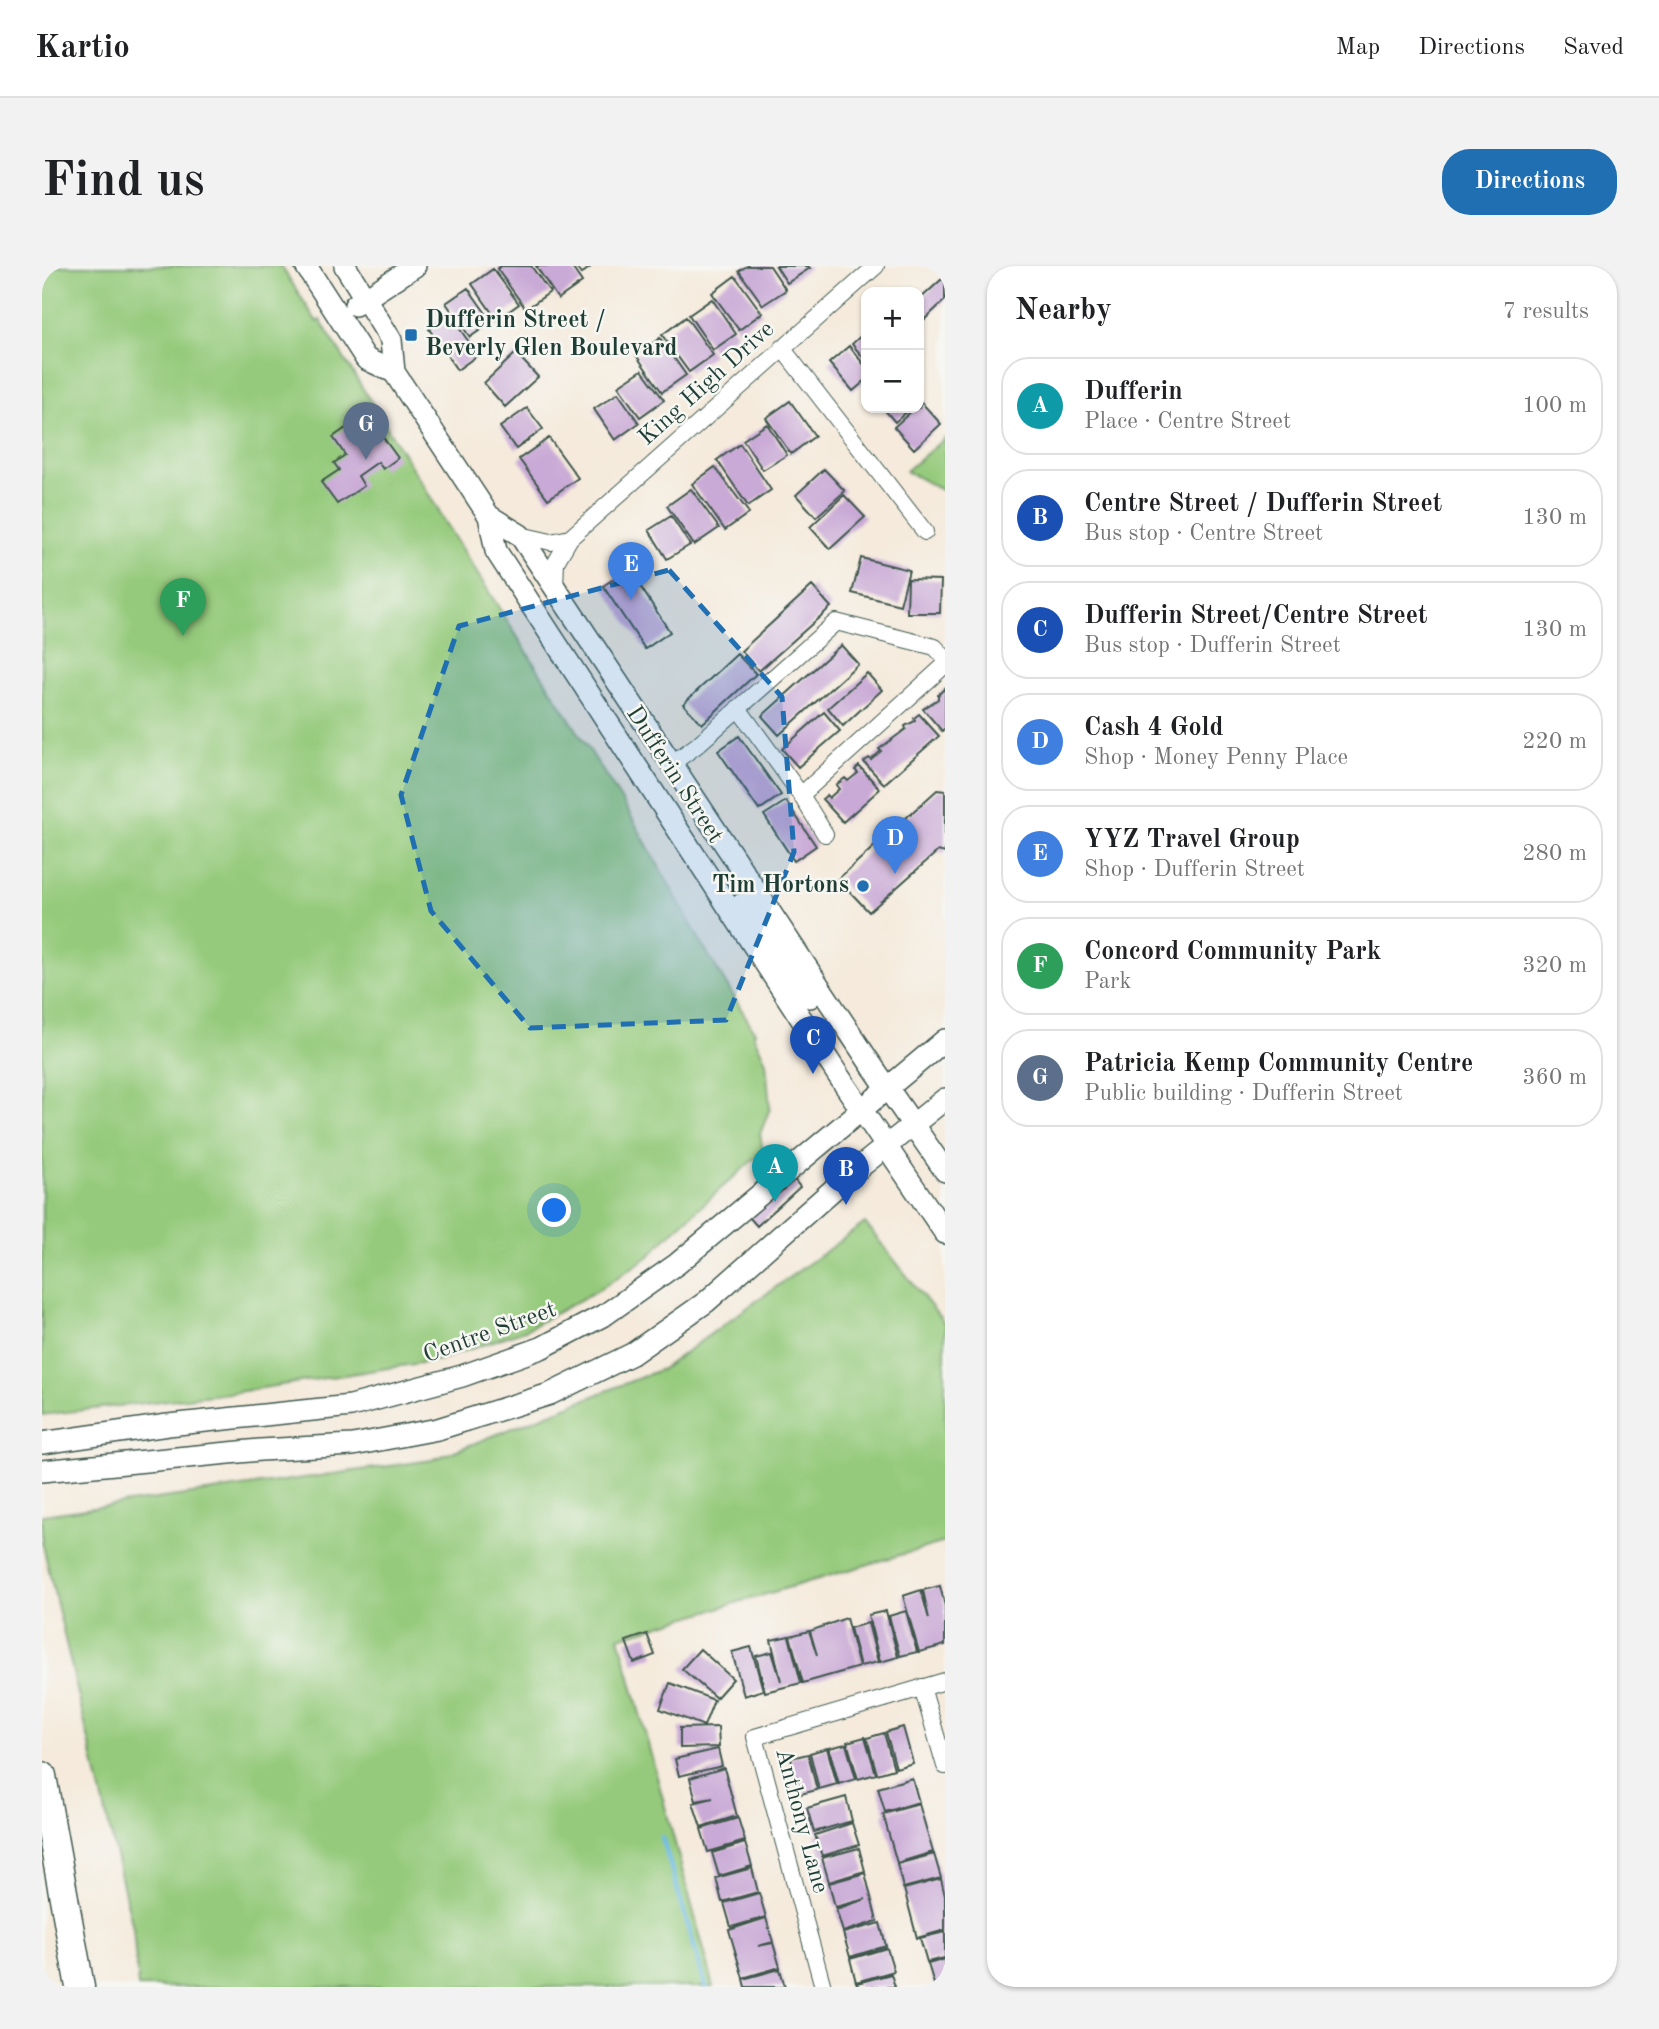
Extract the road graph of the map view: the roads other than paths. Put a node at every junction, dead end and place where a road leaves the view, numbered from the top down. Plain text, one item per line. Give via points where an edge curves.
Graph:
1 (306, 266) edge
2 (345, 266) edge
3 (415, 266) edge
4 (876, 266) edge
5 (365, 298) junction
6 (339, 316) junction
7 (782, 348) junction
8 (394, 372) junction
9 (489, 516) junction
10 (925, 532) dead end
11 (520, 535) junction
12 (570, 538) junction
13 (555, 589) junction
14 (945, 658) edge
15 (945, 665) edge
16 (738, 708) junction
17 (671, 764) junction
18 (801, 795) junction
19 (660, 802) junction
20 (825, 834) dead end
21 (945, 1040) edge
22 (889, 1096) junction
23 (945, 1098) edge
24 (861, 1110) junction
25 (913, 1124) junction
26 (885, 1146) junction
27 (945, 1171) edge
28 (945, 1233) edge
29 (42, 1443) edge
30 (42, 1471) edge
31 (945, 1681) edge
32 (922, 1687) junction
33 (945, 1766) edge
34 (42, 1776) edge
35 (79, 1987) edge
36 (823, 1987) edge

1 - 6 main road, Dufferin Street
2 - 5 main road, Dufferin Street
3 - 5 main road
4 - 7 street, King High Drive
5 - 6 main road
5 - 8 main road, Dufferin Street via 391,340
6 - 8 main road, Dufferin Street via 366,359
7 - 10 street
7 - 12 street, King High Drive
8 - 9 main road, Dufferin Street
9 - 11 main road, Dufferin Street
9 - 19 main road, Dufferin Street via 496,551
11 - 12 street via 551,542
11 - 13 main road, Dufferin Street
12 - 13 street, King High Drive via 556,562
13 - 17 main road, Dufferin Street
14 - 16 street via 935,647 836,622
15 - 18 street
16 - 17 street
16 - 18 street
17 - 22 main road, Dufferin Street
18 - 20 street
19 - 22 main road via 713,864 858,1068
19 - 24 main road, Dufferin Street
21 - 22 main road, Centre Street
22 - 23 main road via 914,1108
22 - 24 main road, Centre Street
22 - 25 main road, Dufferin Street
23 - 25 main road
24 - 26 main road, Dufferin Street
24 - 29 main road, Centre Street via 677,1264 606,1314 541,1348 463,1376 351,1406
25 - 26 main road
25 - 27 main road, Dufferin Street
26 - 28 main road, Dufferin Street
26 - 30 main road via 706,1302 632,1354 550,1394 438,1429 354,1445
31 - 32 street, Anthony Lane
32 - 33 street
32 - 36 street, Anthony Lane via 755,1737
34 - 35 highway

